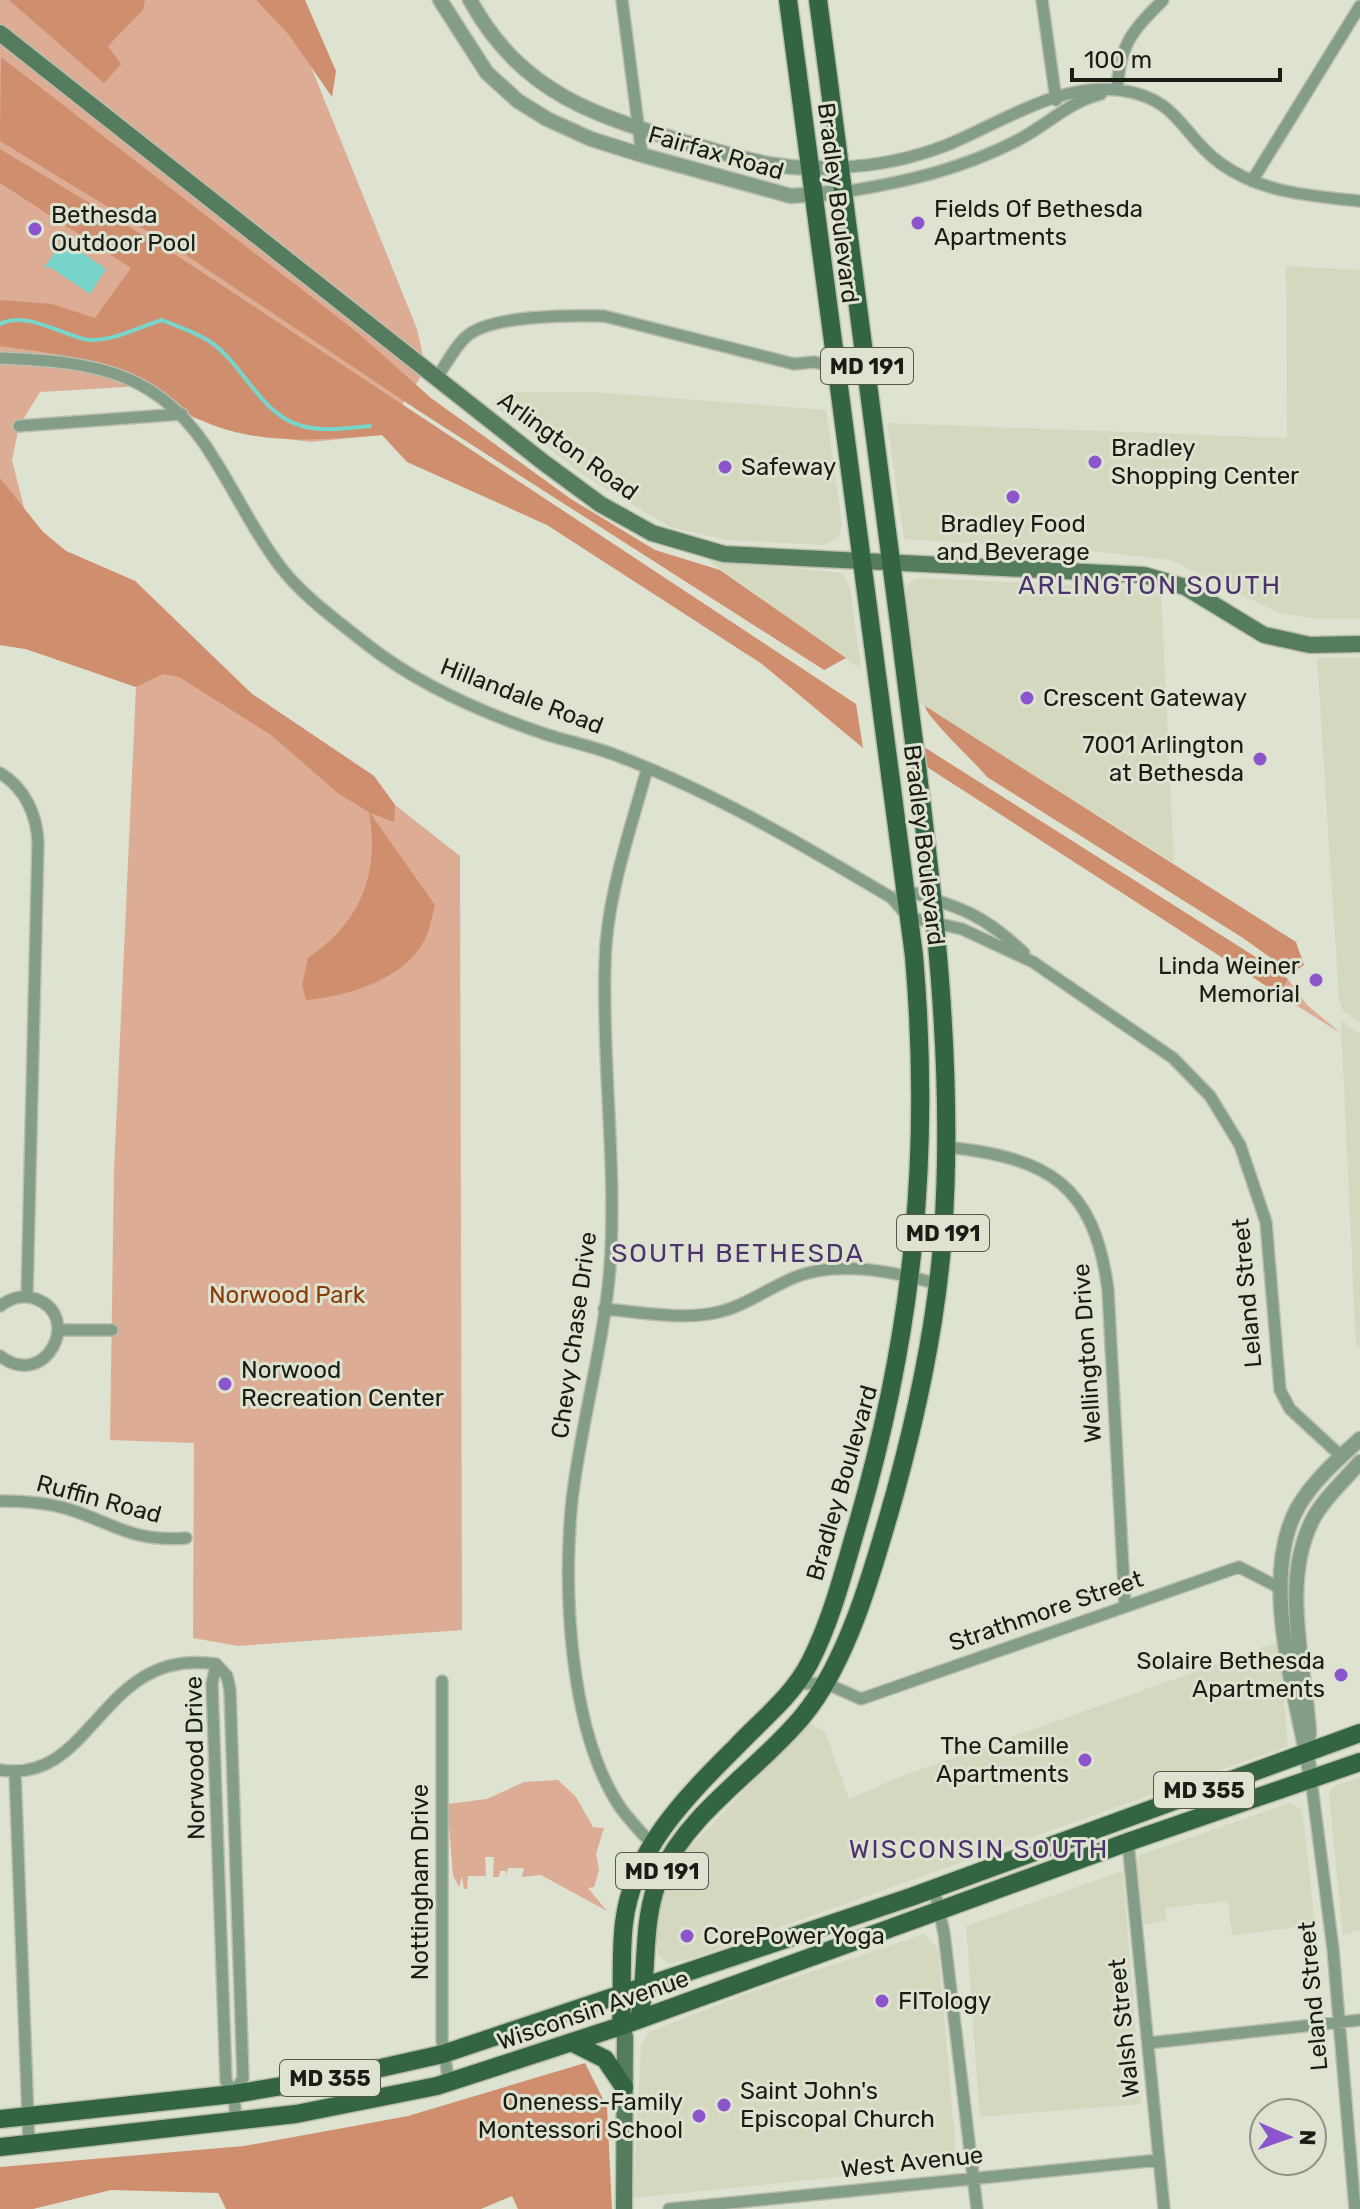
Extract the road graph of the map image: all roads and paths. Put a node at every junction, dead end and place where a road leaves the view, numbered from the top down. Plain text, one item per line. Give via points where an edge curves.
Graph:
1 (440, 0) edge
2 (470, 0) edge
3 (622, 0) edge
4 (788, 0) edge
5 (818, 0) edge
6 (1042, 0) edge
7 (1163, 0) edge
8 (1360, 6) edge
9 (0, 33) edge
10 (1117, 90) junction
11 (1055, 96) junction
12 (1058, 112) junction
13 (639, 129) junction
14 (642, 155) junction
15 (840, 167) junction
16 (811, 170) junction
17 (1252, 181) junction
18 (843, 192) junction
19 (814, 196) junction
20 (1360, 201) edge
21 (0, 358) edge
22 (834, 367) junction
23 (437, 377) junction
24 (183, 414) junction
25 (19, 426) dead end
26 (864, 561) junction
27 (891, 562) junction
28 (1360, 644) edge
29 (647, 769) junction
30 (0, 773) edge
31 (898, 894) junction
32 (931, 898) junction
33 (908, 917) junction
34 (934, 922) junction
35 (1033, 962) junction
36 (947, 1147) junction
37 (912, 1276) junction
38 (938, 1284) junction
39 (27, 1296) junction
40 (0, 1306) edge
41 (604, 1309) junction
42 (58, 1330) junction
43 (77, 1330) junction
44 (112, 1330) dead end
45 (55, 1345) junction
46 (0, 1356) edge
47 (1360, 1439) edge
48 (1341, 1456) junction
49 (1360, 1462) edge
50 (0, 1501) edge
51 (186, 1538) dead end
52 (1281, 1563) junction
53 (1297, 1574) junction
54 (1280, 1588) junction
55 (1125, 1606) junction
56 (822, 1634) junction
57 (216, 1664) junction
58 (442, 1681) dead end
59 (825, 1683) junction
60 (797, 1684) junction
61 (1360, 1733) edge
62 (1307, 1752) junction
63 (1360, 1762) edge
64 (0, 1770) edge
65 (15, 1772) junction
66 (1311, 1779) junction
67 (234, 1812) junction
68 (216, 1814) junction
69 (1128, 1842) junction
70 (652, 1844) junction
71 (934, 1888) junction
72 (940, 1913) junction
73 (239, 1943) junction
74 (221, 1944) junction
75 (645, 1989) junction
76 (623, 1995) junction
77 (1360, 2020) edge
78 (1338, 2022) junction
79 (628, 2028) junction
80 (573, 2043) junction
81 (1148, 2043) junction
82 (443, 2054) junction
83 (449, 2083) junction
84 (624, 2087) junction
85 (234, 2094) junction
86 (28, 2116) junction
87 (0, 2119) edge
88 (236, 2121) junction
89 (29, 2145) junction
90 (0, 2147) edge
91 (1159, 2160) junction
92 (975, 2177) junction
93 (785, 2203) edge
94 (624, 2209) edge
95 (669, 2209) edge
96 (977, 2209) edge
97 (1164, 2209) edge
98 (1355, 2209) edge

1 - 14 street, Fairfax Road via 487,73 518,101 580,134
2 - 13 street, Fairfax Road via 510,55 541,83 577,106
3 - 13 street
4 - 16 main road, Bradley Boulevard / MD 191
5 - 15 main road, Bradley Boulevard / MD 191
6 - 11 street
7 - 10 street via 1123,47
8 - 17 street
9 - 23 main road, Arlington Road
10 - 11 street, Fairfax Road
10 - 12 street, Fairfax Road
10 - 17 street via 1160,102 1219,162
11 - 12 street
11 - 15 street, Fairfax Road via 906,160
12 - 18 street, Fairfax Road via 1022,138 970,162 919,180
13 - 14 street
13 - 16 street, Fairfax Road via 748,160
14 - 19 street, Fairfax Road via 791,196
15 - 16 street, Fairfax Road
15 - 18 main road, Bradley Boulevard / MD 191
16 - 19 main road, Bradley Boulevard / MD 191
17 - 20 street via 1285,192
18 - 19 street, Fairfax Road
18 - 27 main road, Bradley Boulevard / MD 191
19 - 22 main road, Bradley Boulevard / MD 191
21 - 24 street, Hillandale Road via 106,368
22 - 23 street via 794,364 604,316 573,315 488,326 466,336
22 - 26 main road, Bradley Boulevard / MD 191
23 - 26 main road, Arlington Road via 600,504 667,540 724,554
24 - 25 street
24 - 29 street, Hillandale Road via 282,569 372,648 464,702
26 - 27 main road, Arlington Road
26 - 31 main road, Bradley Boulevard / MD 191
27 - 28 main road, Arlington Road via 1144,575 1185,587 1264,635 1310,645
27 - 32 main road, Bradley Boulevard / MD 191
29 - 31 street, Hillandale Road via 747,813
29 - 41 street, Chevy Chase Drive via 616,884 604,962 613,1205
30 - 39 street via 32,810 38,834
31 - 32 street, Leland Street
31 - 33 main road, Bradley Boulevard / MD 191
32 - 34 main road, Bradley Boulevard / MD 191
32 - 35 street, Leland Street via 995,925
33 - 34 street, Leland Street
33 - 37 main road, Bradley Boulevard / MD 191 via 921,1075 920,1194
34 - 35 street, Leland Street
34 - 36 main road, Bradley Boulevard / MD 191
35 - 48 street, Leland Street via 1173,1058 1210,1096 1240,1145 1266,1222 1280,1390 1290,1409
36 - 38 main road, Bradley Boulevard / MD 191
36 - 55 street, Wellington Drive via 996,1152 1030,1164 1074,1196 1093,1224 1108,1290
37 - 38 street
37 - 41 street via 830,1270 796,1276 714,1313 683,1316
37 - 56 main road, Bradley Boulevard / MD 191 via 893,1390
38 - 59 main road, Bradley Boulevard / MD 191 via 895,1492 859,1602
39 - 40 street
39 - 42 street via 48,1306
41 - 70 street, Chevy Chase Drive via 572,1501 574,1668 606,1781
42 - 43 street
42 - 45 street
43 - 44 street
43 - 45 street
45 - 46 street via 33,1365 19,1366
47 - 48 street
48 - 52 street via 1297,1508
49 - 53 street via 1313,1519
50 - 51 street, Ruffin Road via 69,1510 129,1535
52 - 53 street
52 - 54 street
53 - 62 street
54 - 55 street, Strathmore Street via 1239,1567
54 - 62 street via 1300,1735
55 - 59 street, Strathmore Street via 861,1699
56 - 59 main road
56 - 60 main road, Bradley Boulevard / MD 191
57 - 65 street via 183,1661 138,1679 67,1752
57 - 67 street, Norwood Drive via 230,1690
57 - 68 street, Norwood Drive
58 - 82 street, Nottingham Drive
59 - 60 street
59 - 75 main road, Bradley Boulevard / MD 191 via 805,1714 670,1856 648,1911
60 - 70 main road, Bradley Boulevard / MD 191 via 682,1801
61 - 62 main road, Wisconsin Avenue / MD 355
62 - 66 street
62 - 71 main road, Wisconsin Avenue / MD 355
63 - 66 main road, Wisconsin Avenue / MD 355
64 - 65 street
65 - 86 street
66 - 69 main road, Wisconsin Avenue / MD 355
66 - 78 street, Leland Street
67 - 68 street
67 - 73 street, Norwood Drive
68 - 74 street, Norwood Drive
69 - 72 main road, Wisconsin Avenue / MD 355
69 - 81 street, Walsh Street
70 - 76 main road, Bradley Boulevard / MD 191 via 627,1904
71 - 72 street
71 - 75 main road, Wisconsin Avenue / MD 355
72 - 79 main road, Wisconsin Avenue / MD 355
72 - 92 street
73 - 74 street
73 - 85 street, Norwood Drive via 243,2078
74 - 85 street, Norwood Drive via 226,2081
75 - 76 main road, Wisconsin Avenue / MD 355
75 - 79 main road, Bradley Boulevard / MD 191
76 - 79 main road, Bradley Boulevard / MD 191
76 - 82 main road, Wisconsin Avenue / MD 355
77 - 78 street
78 - 81 street
78 - 98 street, Leland Street
79 - 80 main road, Wisconsin Avenue / MD 355
79 - 84 main road, MD 191
80 - 83 main road, Wisconsin Avenue / MD 355
80 - 84 main road via 605,2059
81 - 91 street, Walsh Street
82 - 83 street, Nottingham Drive
82 - 85 main road, Wisconsin Avenue / MD 355
83 - 88 main road, Wisconsin Avenue / MD 355 via 373,2101
84 - 94 main road, MD 191
85 - 86 main road, Wisconsin Avenue / MD 355
85 - 88 street, Norwood Drive
86 - 87 main road, Wisconsin Avenue / MD 355
86 - 89 street
88 - 89 main road, Wisconsin Avenue / MD 355
89 - 90 main road, Wisconsin Avenue / MD 355
91 - 92 street, West Avenue
91 - 97 street, Walsh Street
92 - 93 street, West Avenue
92 - 96 street
93 - 95 street, West Avenue

